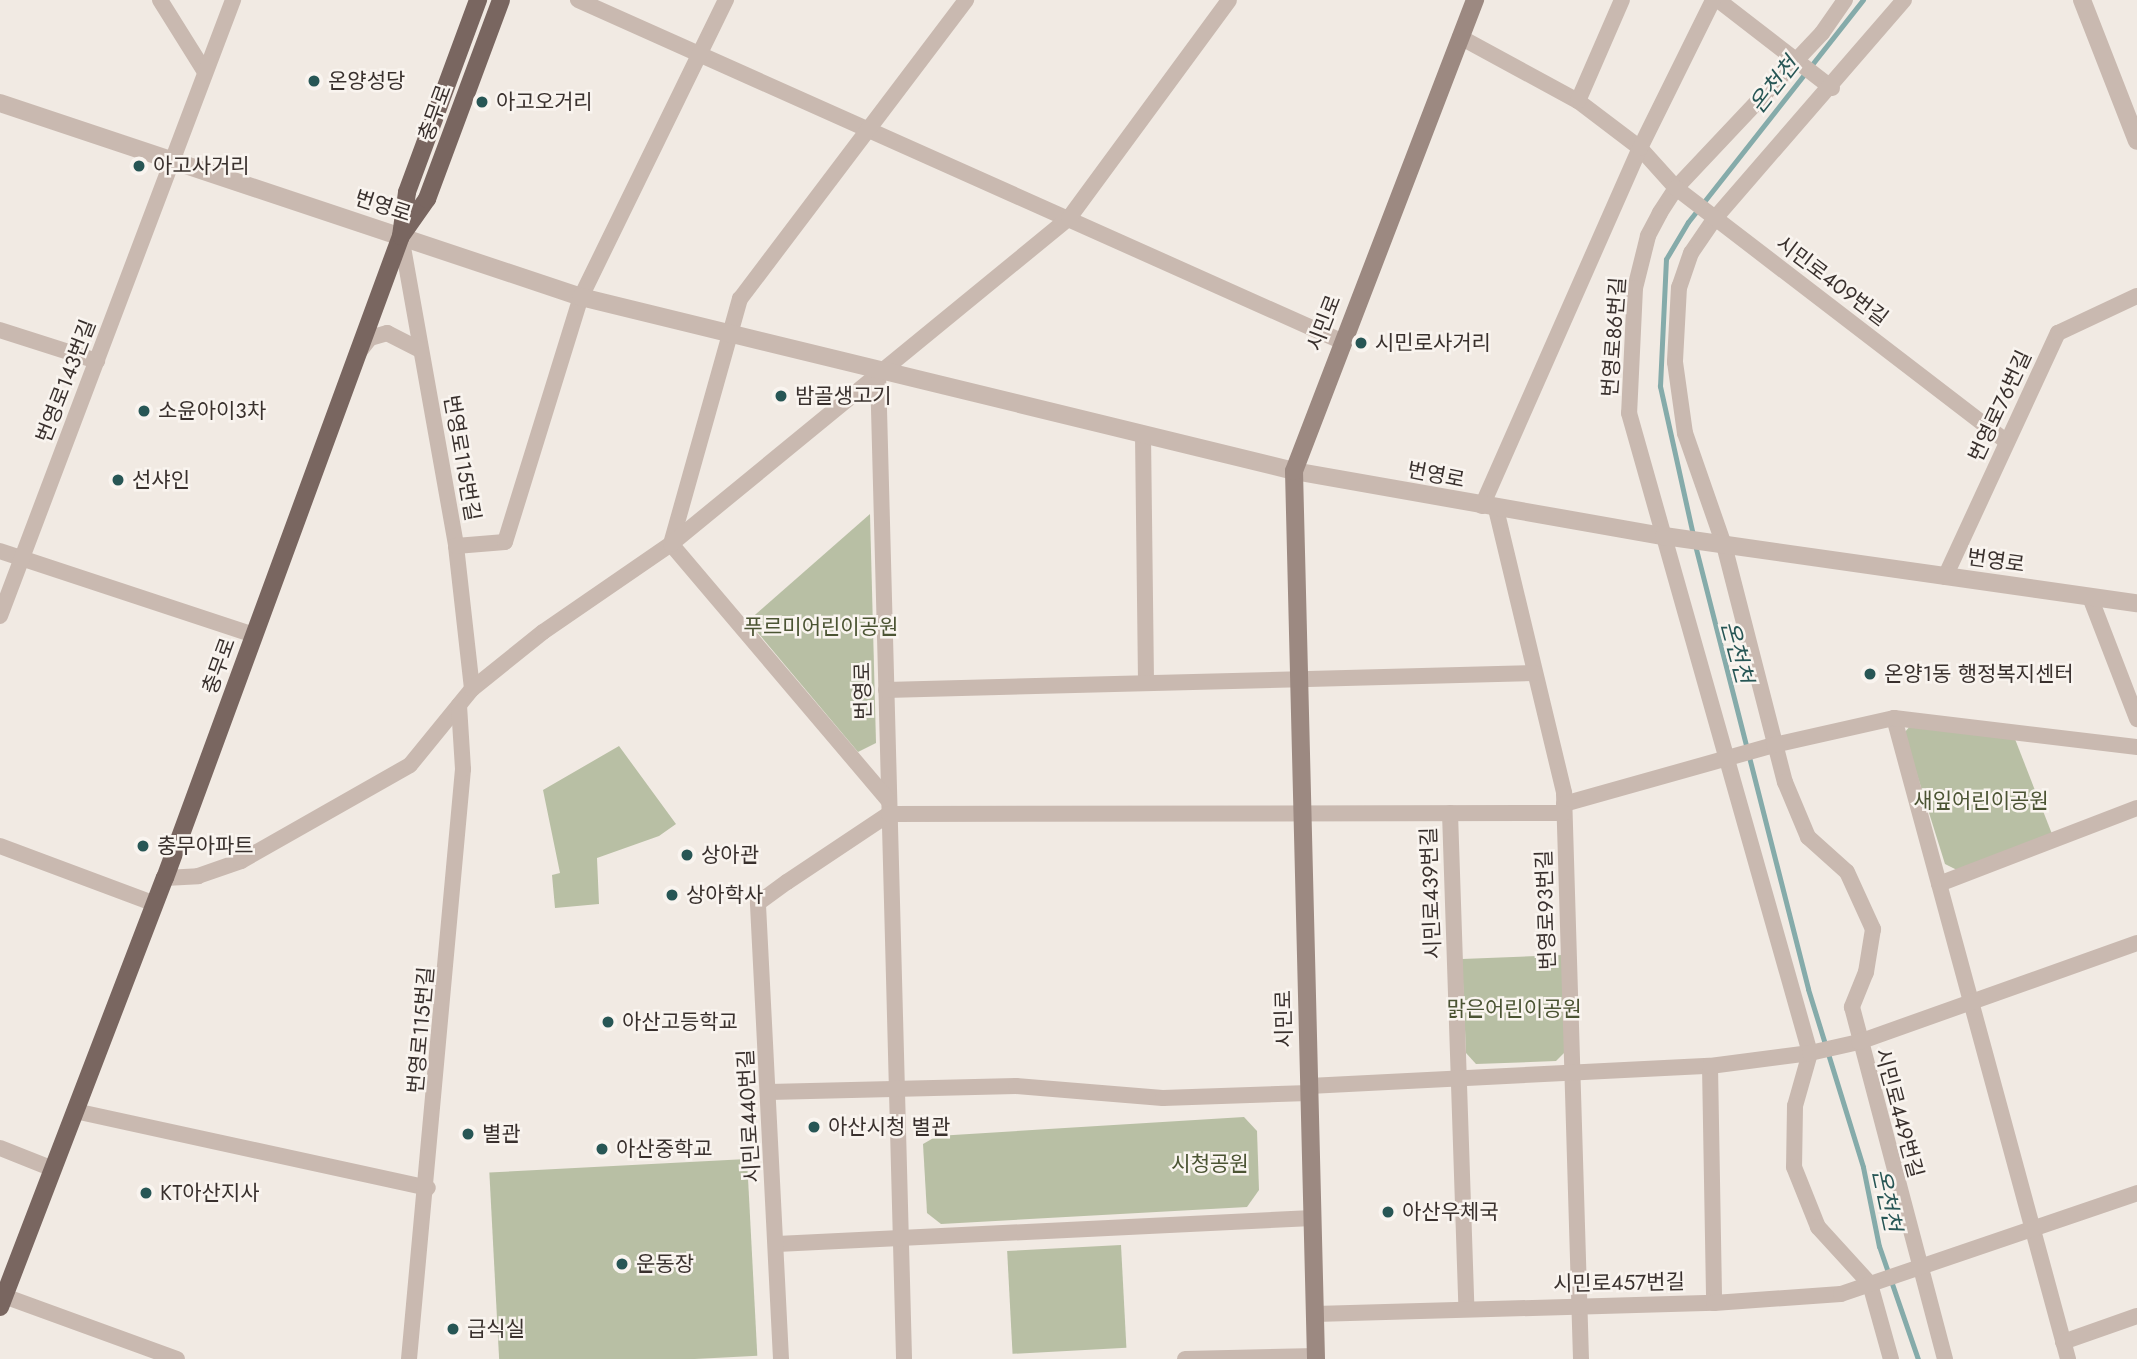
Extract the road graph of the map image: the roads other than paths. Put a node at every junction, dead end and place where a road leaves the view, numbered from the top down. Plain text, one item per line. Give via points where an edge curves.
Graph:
1 (160, 0) edge
2 (233, 0) edge
3 (478, 0) edge
4 (501, 0) edge
5 (578, 0) edge
6 (726, 0) edge
7 (966, 0) edge
8 (1229, 0) edge
9 (1475, 0) edge
10 (1622, 0) edge
11 (1716, 0) edge
12 (1845, 0) edge
13 (1904, 0) edge
14 (2082, 0) edge
15 (1460, 37) junction
16 (702, 56) junction
17 (1795, 58) junction
18 (205, 72) junction
19 (1832, 88) junction
20 (1578, 102) junction
21 (0, 103) edge
22 (871, 129) junction
23 (2137, 141) edge
24 (1640, 148) junction
25 (170, 160) junction
26 (1676, 188) junction
27 (1069, 218) junction
28 (1715, 218) junction
29 (401, 236) junction
30 (2137, 296) edge
31 (581, 297) junction
32 (0, 330) edge
33 (729, 335) junction
34 (1341, 341) junction
35 (421, 350) junction
36 (358, 354) junction
37 (97, 361) junction
38 (878, 371) junction
39 (1143, 435) junction
40 (2006, 441) junction
41 (1294, 471) junction
42 (1489, 508) junction
43 (1664, 536) junction
44 (671, 544) junction
45 (1724, 545) junction
46 (456, 546) junction
47 (0, 551) edge
48 (22, 558) junction
49 (1945, 577) junction
50 (2090, 597) junction
51 (2137, 603) edge
52 (0, 616) edge
53 (254, 635) junction
54 (1534, 673) junction
55 (1298, 678) junction
56 (1146, 683) junction
57 (472, 689) junction
58 (886, 690) junction
59 (459, 705) junction
60 (1894, 718) junction
61 (2137, 719) edge
62 (1774, 745) junction
63 (2137, 747) edge
64 (1727, 758) junction
65 (889, 808) junction
66 (2137, 808) edge
67 (1564, 809) junction
68 (1450, 813) junction
69 (1302, 814) junction
70 (0, 846) edge
71 (165, 878) junction
72 (1939, 884) junction
73 (155, 904) junction
74 (2137, 943) edge
75 (1971, 1002) junction
76 (1859, 1042) junction
77 (1810, 1053) junction
78 (1710, 1066) junction
79 (1572, 1073) junction
80 (1457, 1077) junction
81 (1309, 1089) junction
82 (897, 1090) junction
83 (769, 1092) junction
84 (75, 1111) junction
85 (0, 1148) edge
86 (53, 1168) junction
87 (428, 1188) junction
88 (2137, 1193) edge
89 (1312, 1218) junction
90 (2033, 1230) junction
91 (900, 1238) junction
92 (777, 1244) junction
93 (1919, 1269) junction
94 (1870, 1284) junction
95 (2, 1301) edge
96 (1714, 1303) junction
97 (1579, 1304) junction
98 (1466, 1307) junction
99 (1315, 1314) junction
100 (2137, 1316) edge
101 (2063, 1342) junction
102 (1316, 1358) edge
103 (177, 1359) edge
104 (409, 1359) edge
105 (781, 1359) edge
106 (904, 1359) edge
107 (1185, 1359) edge
108 (1581, 1359) edge
109 (1891, 1359) edge
110 (1945, 1359) edge
111 (2068, 1359) edge

1 - 18 street
2 - 18 street
3 - 29 main road, 충무로 via 407,192
4 - 29 main road, 충무로 via 427,199
5 - 16 street
6 - 16 street
7 - 22 street
8 - 27 street
9 - 15 main road, 시민로
10 - 20 street
11 - 17 street
11 - 24 street
12 - 17 street, 번영로86번길 via 1822,33
13 - 19 street
14 - 23 street
15 - 20 street, 시민로409번길
15 - 34 main road, 시민로
16 - 22 street
16 - 31 street
17 - 19 street
17 - 26 street, 번영로86번길
18 - 25 street
19 - 28 street
20 - 24 street, 시민로409번길
21 - 25 street, 번영로
22 - 27 street
22 - 33 street via 740,299
24 - 26 street, 시민로409번길
24 - 42 street
25 - 29 street, 번영로
25 - 37 street, 번영로143번길
26 - 28 street, 시민로409번길
26 - 43 street, 번영로86번길 via 1648,236 1634,288 1629,413
27 - 34 street
27 - 38 street
28 - 40 street, 시민로409번길
28 - 45 street via 1691,254 1679,287 1675,362 1685,433
29 - 31 street, 번영로
29 - 35 street, 번영로115번길
29 - 36 main road, 충무로
30 - 40 street, 번영로76번길 via 2058,333
31 - 33 street, 번영로
31 - 46 street via 505,542
32 - 37 street
33 - 38 street, 번영로
33 - 44 street
34 - 41 main road, 시민로
35 - 36 street via 387,333 370,338
35 - 46 street, 번영로115번길
36 - 53 main road, 충무로
37 - 48 street, 번영로143번길
38 - 39 street, 번영로
38 - 44 street
38 - 58 street, 번영로
39 - 41 street, 번영로
39 - 56 street
40 - 49 street, 번영로76번길
41 - 42 street, 번영로
41 - 55 main road, 시민로
42 - 43 street, 번영로
42 - 54 street, 번영로93번길
43 - 45 street, 번영로
43 - 64 street, 번영로86번길
44 - 57 street via 543,632
44 - 65 street
45 - 49 street, 번영로
45 - 62 street
46 - 57 street, 번영로115번길
47 - 48 street
48 - 52 street, 번영로143번길
48 - 53 street
49 - 50 street, 번영로
50 - 51 street, 번영로
50 - 61 street
53 - 71 main road, 충무로
54 - 55 street
54 - 67 street, 번영로93번길
55 - 56 street
55 - 69 main road, 시민로
56 - 58 street
57 - 59 street
58 - 65 street, 번영로
59 - 71 street via 410,765 377,787 241,862 198,876
59 - 87 street, 번영로115번길 via 463,769
60 - 62 street
60 - 63 street
60 - 72 street
62 - 64 street
62 - 76 street via 1808,837 1847,872 1873,929 1866,972 1852,1007
64 - 67 street
64 - 77 street, 번영로86번길
65 - 69 street
65 - 82 street
65 - 83 street, 시민로440번길 via 758,903
66 - 72 street
67 - 68 street
67 - 79 street, 번영로93번길
68 - 69 street, 시민로439번길
68 - 80 street, 시민로439번길
69 - 81 main road, 시민로
70 - 73 street
71 - 73 main road, 충무로
72 - 75 street
73 - 84 main road, 충무로
74 - 75 street, 시민로449번길
75 - 76 street, 시민로449번길
75 - 90 street
76 - 77 street
76 - 93 street, 시민로449번길
77 - 78 street
77 - 94 street via 1795,1106 1794,1167 1818,1227
78 - 79 street
78 - 96 street
79 - 80 street
79 - 97 street, 번영로93번길
80 - 81 street
80 - 98 street
81 - 82 street via 1163,1098 1016,1086
81 - 89 main road, 시민로
82 - 83 street
82 - 91 street
83 - 92 street, 시민로440번길
84 - 86 main road, 충무로
84 - 87 street
85 - 86 street
86 - 95 main road, 충무로
87 - 104 street, 번영로115번길
88 - 90 street, 시민로457번길
89 - 91 street
89 - 99 main road, 시민로
90 - 93 street, 시민로457번길
90 - 101 street
91 - 92 street
91 - 106 street
92 - 105 street, 시민로440번길
93 - 94 street, 시민로457번길
93 - 110 street
94 - 96 street, 시민로457번길 via 1841,1294
94 - 109 street
95 - 103 street
96 - 97 street, 시민로457번길
97 - 98 street, 시민로457번길
97 - 108 street, 번영로93번길
98 - 99 street, 시민로457번길
99 - 102 main road, 시민로
100 - 101 street
101 - 111 street
102 - 107 street

